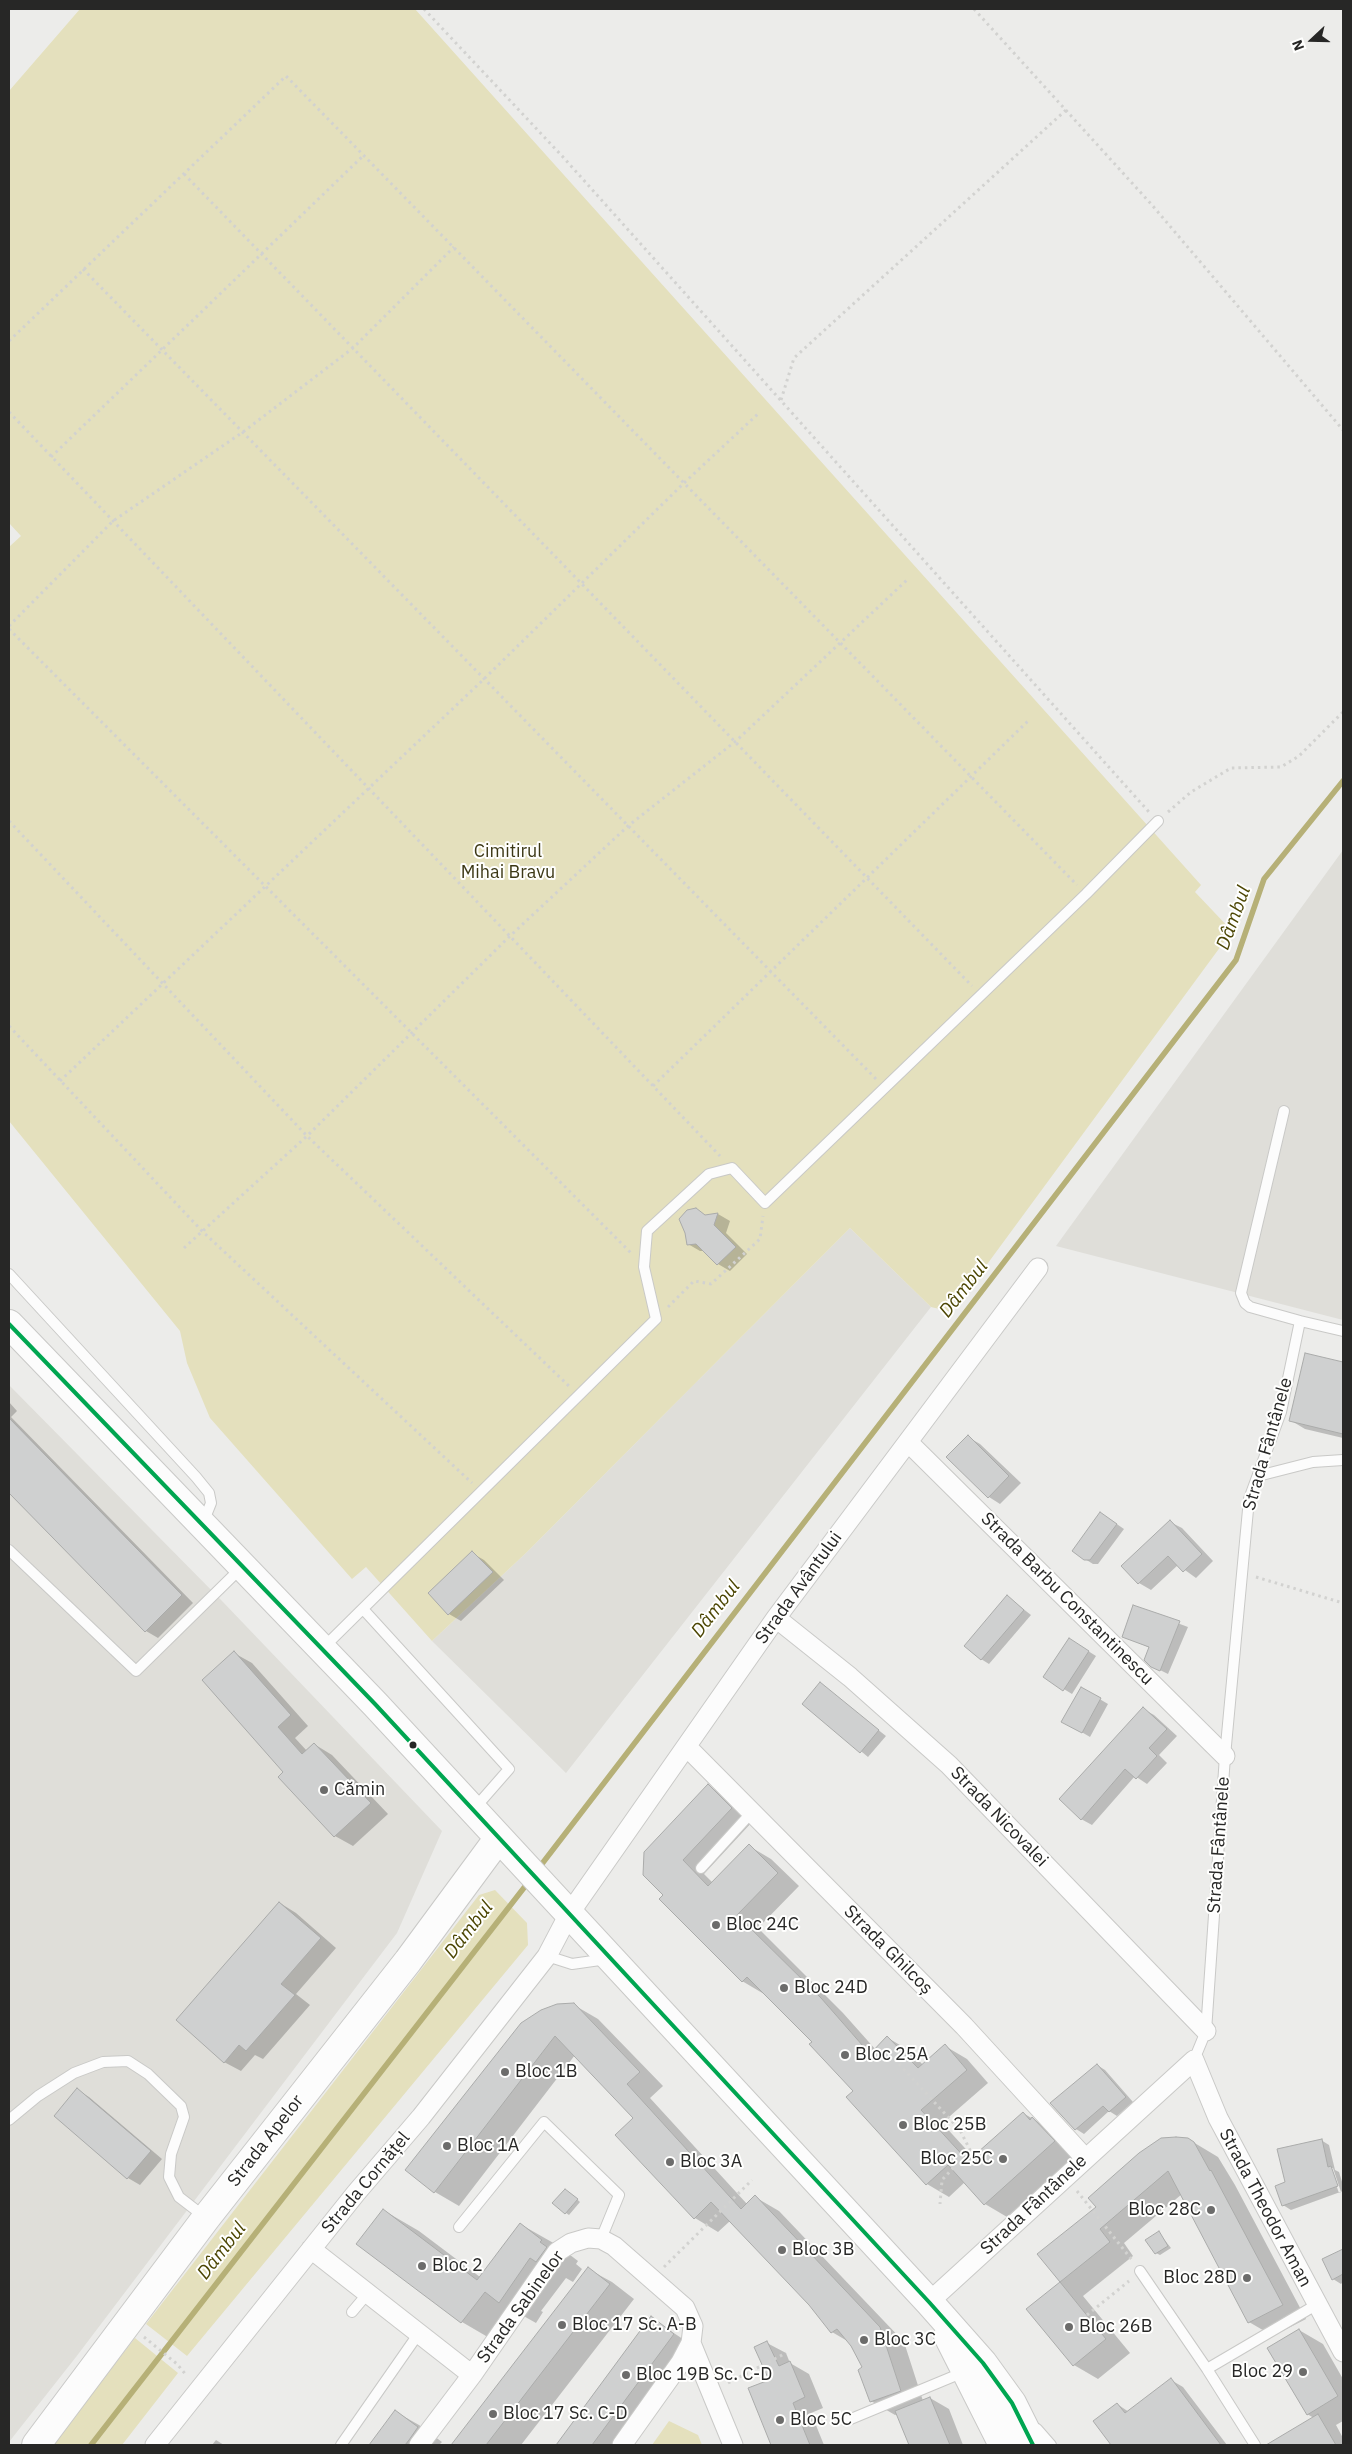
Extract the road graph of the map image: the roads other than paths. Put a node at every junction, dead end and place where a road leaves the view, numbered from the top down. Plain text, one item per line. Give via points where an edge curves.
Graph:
1 (1158, 821) road end
2 (1284, 1111) dead end
3 (1038, 1268) dead end
4 (9, 1274) edge
5 (1300, 1321) junction
6 (9, 1324) edge
7 (1343, 1331) edge
8 (908, 1442) junction
9 (1343, 1460) edge
10 (1258, 1476) junction
11 (202, 1525) junction
12 (9, 1550) edge
13 (242, 1566) junction
14 (363, 1609) junction
15 (776, 1618) junction
16 (322, 1648) junction
17 (687, 1747) junction
18 (1225, 1756) junction
19 (472, 1811) junction
20 (752, 1812) junction
21 (498, 1839) junction
22 (700, 1868) dead end
23 (562, 1907) junction
24 (547, 1956) junction
25 (611, 1959) junction
26 (1206, 2031) junction
27 (1194, 2060) junction
28 (9, 2120) edge
29 (1085, 2158) junction
30 (206, 2218) junction
31 (459, 2227) dead end
32 (601, 2239) junction
33 (312, 2249) junction
34 (1140, 2271) road end
35 (368, 2293) junction
36 (1316, 2305) junction
37 (933, 2307) junction
38 (352, 2312) dead end
39 (420, 2333) junction
40 (692, 2343) junction
41 (1343, 2352) edge
42 (1207, 2369) junction
43 (964, 2372) junction
44 (472, 2375) junction
45 (1012, 2403) junction
46 (846, 2422) dead end
47 (36, 2445) edge
48 (155, 2445) edge
49 (341, 2445) edge
50 (420, 2445) edge
51 (622, 2445) edge
52 (733, 2445) edge
53 (1003, 2445) edge
54 (1033, 2445) edge
55 (1051, 2445) edge
56 (1255, 2445) edge

1 - 14 lane via 765,1203 732,1168 709,1174 647,1232 644,1267 656,1319
2 - 5 lane via 1241,1293 1250,1308
3 - 8 street, Strada Avântului
4 - 11 lane via 209,1493 212,1503
5 - 7 lane
5 - 10 lane, Strada Fântânele via 1281,1412
6 - 11 main road
8 - 15 street, Strada Avântului
8 - 18 street, Strada Barbu Constantinescu
9 - 10 lane via 1313,1462
10 - 18 lane, Strada Fântânele via 1249,1499
11 - 13 main road
12 - 13 lane via 136,1671
13 - 16 main road
14 - 16 lane
14 - 19 lane via 509,1769
15 - 17 street, Strada Avântului
15 - 26 street, Strada Nicovalei via 850,1677 949,1765
16 - 19 main road
17 - 20 street, Strada Ghilcoș
17 - 23 street, Strada Avântului
18 - 26 lane, Strada Fântânele
19 - 21 main road
20 - 22 lane
20 - 29 street, Strada Ghilcoș via 964,2026
21 - 23 main road
21 - 30 main road, Strada Apelor via 408,1961
23 - 24 street, Strada Cornățel
23 - 25 main road
24 - 25 lane via 572,1964
24 - 33 street, Strada Cornățel
25 - 37 main road
26 - 27 lane, Strada Fântânele
27 - 29 street, Strada Fântânele
27 - 36 street, Strada Theodor Aman via 1218,2118
28 - 30 lane via 74,2073 103,2062 128,2061 148,2074 181,2106 184,2117 171,2154 170,2178 179,2197
29 - 37 street, Strada Fântânele
30 - 47 main road, Strada Apelor
31 - 32 lane via 544,2122 619,2196
32 - 40 street via 614,2246 686,2308 693,2326
32 - 44 street, Strada Sabinelor via 570,2242 557,2252
33 - 35 street, Strada Sabinelor
33 - 48 street, Strada Cornățel
34 - 42 lane
35 - 38 lane
35 - 39 street, Strada Sabinelor
36 - 41 street, Strada Theodor Aman
36 - 42 lane
37 - 43 main road
37 - 45 main road via 983,2363
39 - 44 street, Strada Sabinelor
39 - 49 lane
40 - 51 street
40 - 52 street
42 - 56 lane
43 - 46 lane
43 - 53 main road
44 - 50 street, Strada Sabinelor
45 - 54 main road
45 - 55 lane

